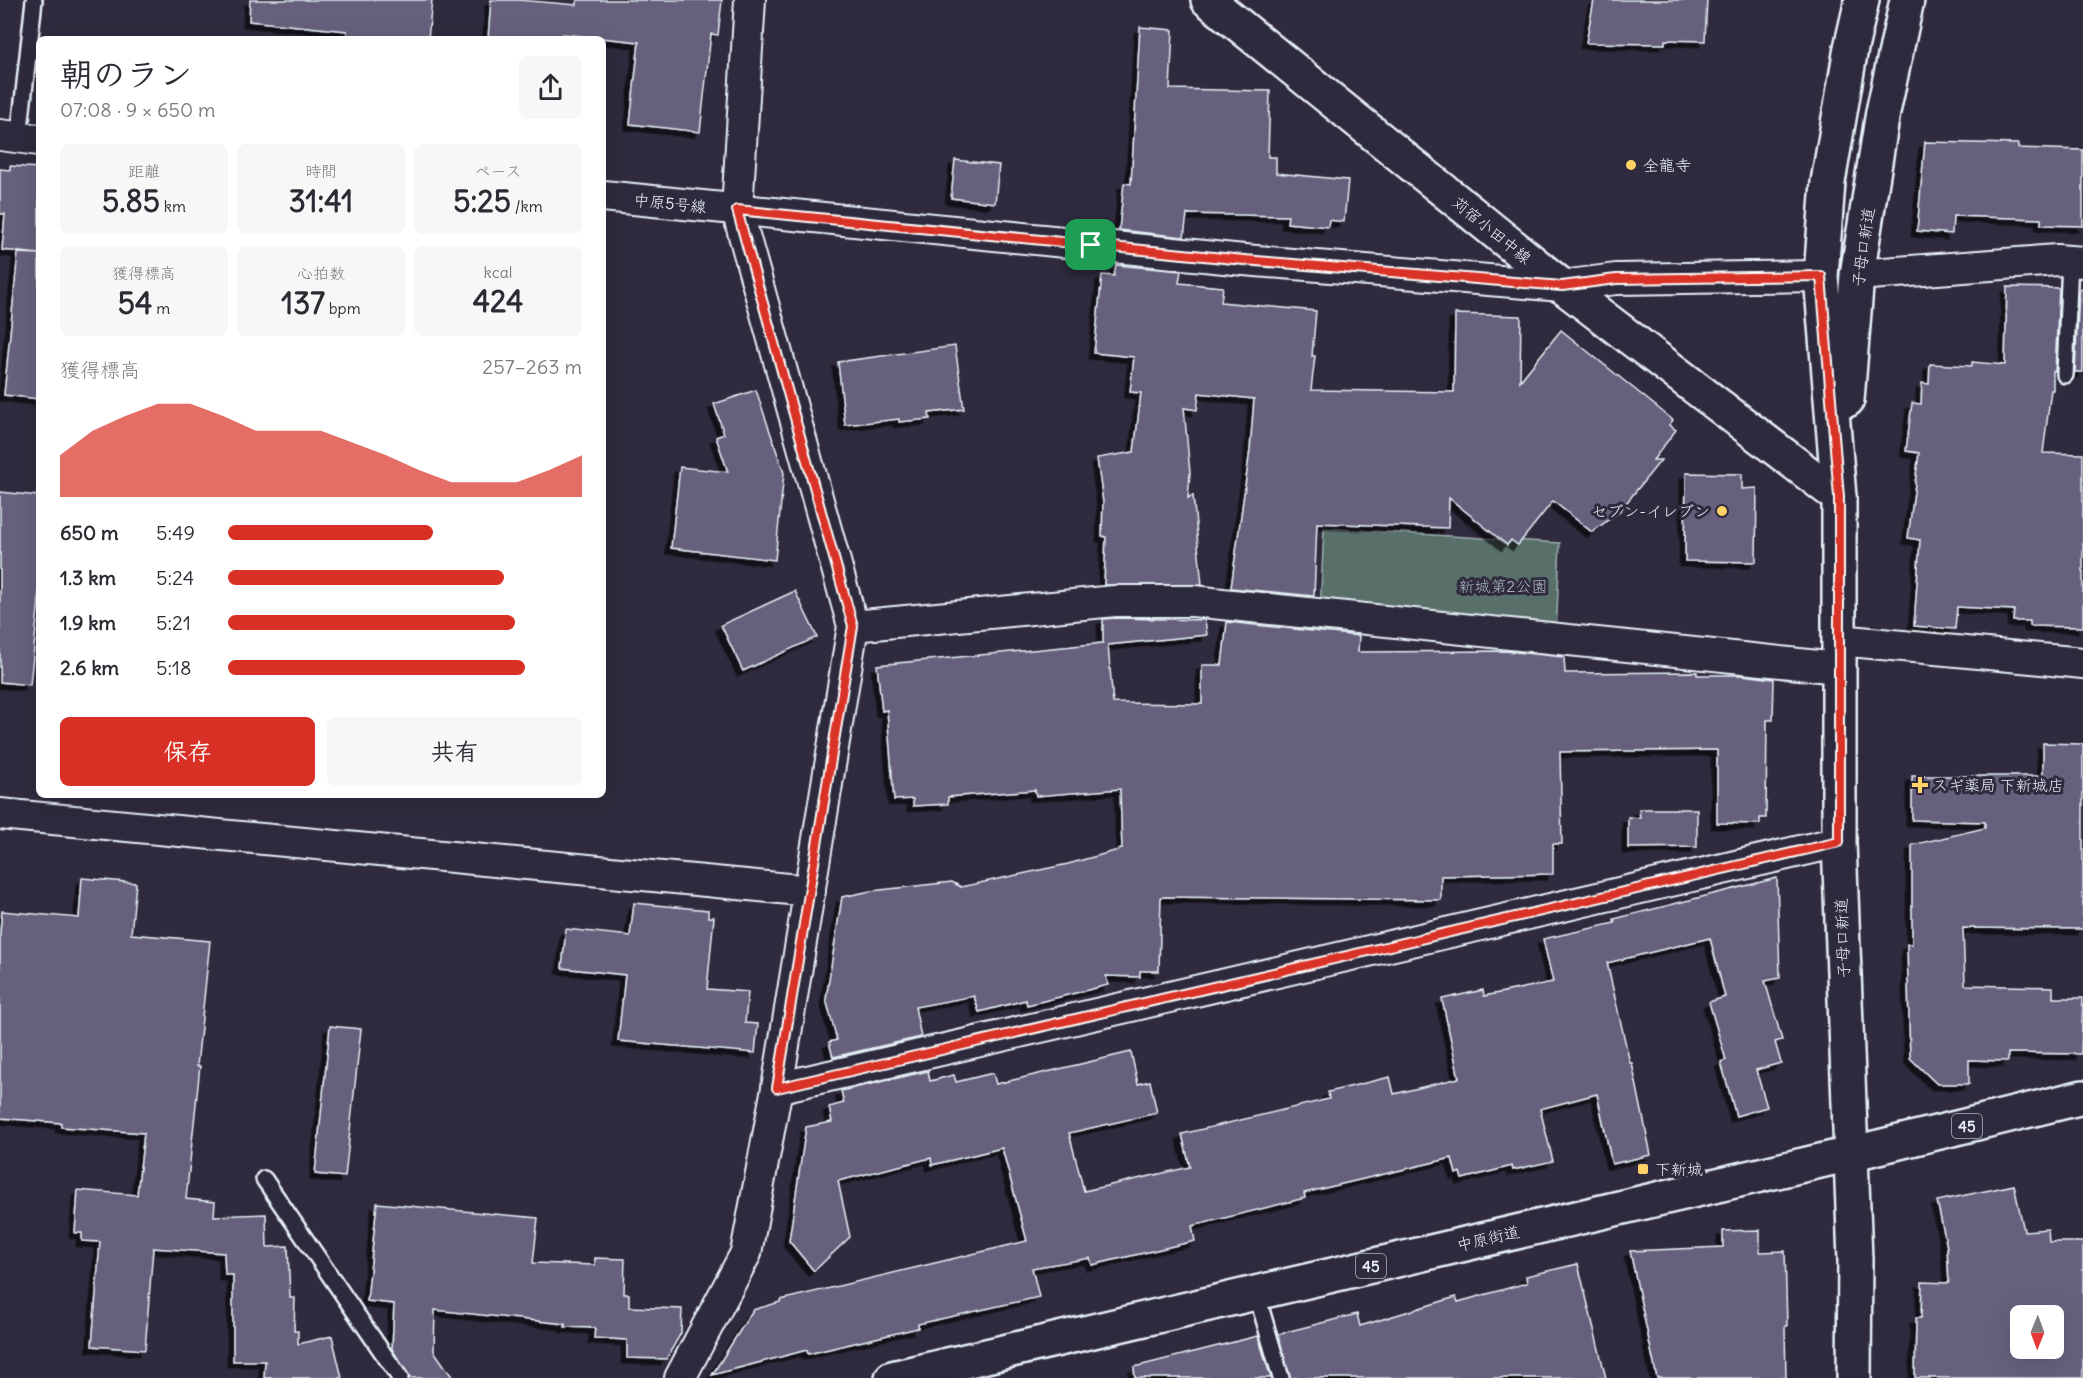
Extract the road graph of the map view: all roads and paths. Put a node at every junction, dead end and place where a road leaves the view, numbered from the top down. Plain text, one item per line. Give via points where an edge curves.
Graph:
1 (34, 0) edge
2 (750, 0) edge
3 (1208, 0) edge
4 (1862, 0) edge
5 (1907, 0) edge
6 (19, 138) edge
7 (606, 196) edge
8 (737, 210) junction
9 (2077, 262) edge
10 (1857, 275) junction
11 (1821, 276) junction
12 (1562, 286) junction
13 (2065, 375) dead end
14 (1839, 497) junction
15 (853, 626) junction
16 (1838, 654) junction
17 (2083, 663) edge
18 (0, 814) edge
19 (1839, 842) junction
20 (810, 891) junction
21 (777, 1088) junction
22 (2083, 1097) edge
23 (1850, 1154) junction
24 (264, 1179) dead end
25 (1256, 1292) junction
26 (913, 1376) edge
27 (400, 1378) edge
28 (680, 1378) edge
29 (1281, 1378) edge
30 (1854, 1378) edge

1 - 6 lane
2 - 8 street
3 - 12 street, 苅宿小田中線
4 - 11 street, 子母口新道 via 1828,182
5 - 10 street, 子母口新道 via 1883,112
7 - 8 street, 中原5号線
8 - 12 street, 中原5号線 via 1255,261
8 - 15 street
9 - 10 street via 2057,260
9 - 13 lane
10 - 14 street, 子母口新道
11 - 12 street, 中原5号線 via 1616,279
11 - 14 street, 子母口新道
12 - 14 street, 苅宿小田中線
14 - 16 street, 子母口新道
15 - 16 street via 1115,601 1193,601
15 - 20 street
16 - 17 street
16 - 19 street, 子母口新道
18 - 20 street
19 - 21 street
19 - 23 street, 子母口新道
20 - 21 street
21 - 28 street via 746,1253
22 - 23 street, 中原街道 / 45
23 - 25 street, 中原街道 / 45
23 - 30 street, 子母口新道 via 1855,1260
24 - 27 lane
25 - 26 street, 中原街道 / 45
25 - 29 lane

